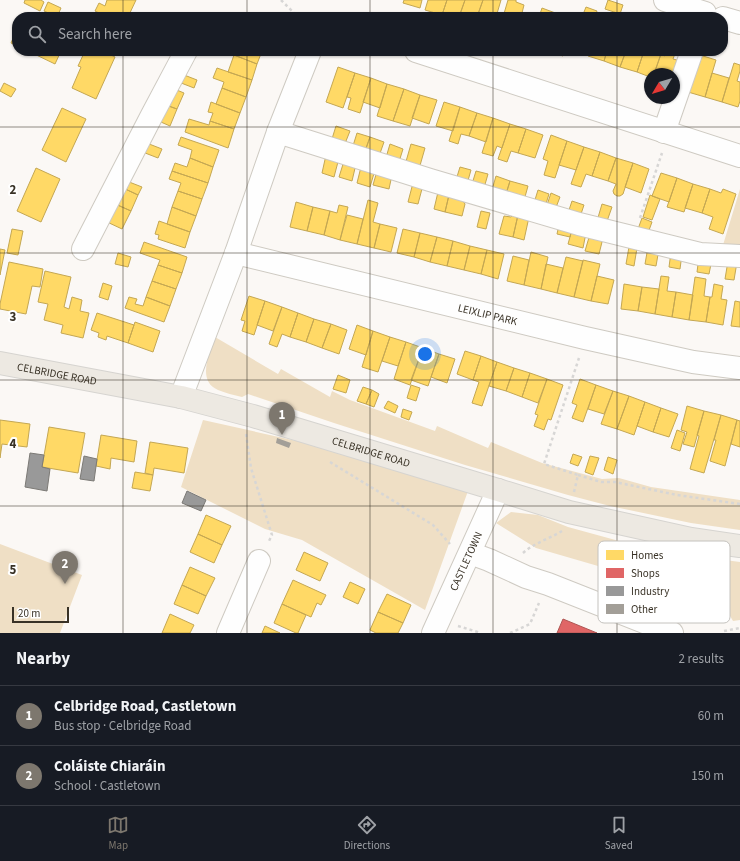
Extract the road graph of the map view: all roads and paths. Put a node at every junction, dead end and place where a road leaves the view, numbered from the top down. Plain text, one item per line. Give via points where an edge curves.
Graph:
1 (283, 0) edge
2 (665, 0) edge
3 (294, 12) edge
4 (700, 12) edge
5 (728, 20) edge
6 (740, 23) edge
7 (183, 56) edge
8 (303, 56) edge
9 (431, 56) edge
10 (690, 56) edge
11 (278, 132) junction
12 (667, 133) junction
13 (740, 156) edge
14 (633, 237) junction
15 (83, 249) dead end
16 (236, 253) junction
17 (740, 256) edge
18 (585, 338) junction
19 (0, 363) edge
20 (740, 368) edge
21 (181, 397) junction
22 (253, 416) junction
23 (324, 459) dead end
24 (578, 475) junction
25 (498, 490) junction
26 (740, 504) edge
27 (569, 512) junction
28 (705, 541) edge
29 (730, 545) edge
30 (740, 546) edge
31 (470, 553) junction
32 (259, 561) joint
33 (509, 570) junction
34 (548, 584) junction
35 (598, 604) edge
36 (647, 623) edge
37 (740, 628) edge
38 (724, 631) dead end
39 (228, 633) edge
40 (433, 633) edge
41 (510, 633) edge
42 (672, 633) edge

1 - 3 path
2 - 4 street
5 - 6 street
7 - 15 street
8 - 11 street
9 - 12 street
10 - 12 street
11 - 14 street via 422,178 564,220
11 - 16 street
12 - 13 street
12 - 14 path
14 - 17 street via 700,254
16 - 18 street, LEIXLIP PARK
16 - 21 street
18 - 20 street, LEIXLIP PARK via 693,362
18 - 24 path via 544,464
19 - 21 main road, CELBRIDGE ROAD
21 - 22 main road, CELBRIDGE ROAD
22 - 25 main road, CELBRIDGE ROAD
22 - 32 path via 246,429 251,468 272,535
23 - 31 path via 433,525 453,547
24 - 26 path via 601,482 615,482 677,495
24 - 27 path
25 - 27 main road, CELBRIDGE ROAD
25 - 31 street, CASTLETOWN
27 - 28 main road, CELBRIDGE ROAD
27 - 33 path via 562,531 521,554
29 - 30 main road, CELBRIDGE ROAD
31 - 33 street
31 - 40 street, CASTLETOWN
32 - 39 street
33 - 34 street
34 - 35 street
34 - 41 path via 530,624
36 - 42 street
37 - 38 path

